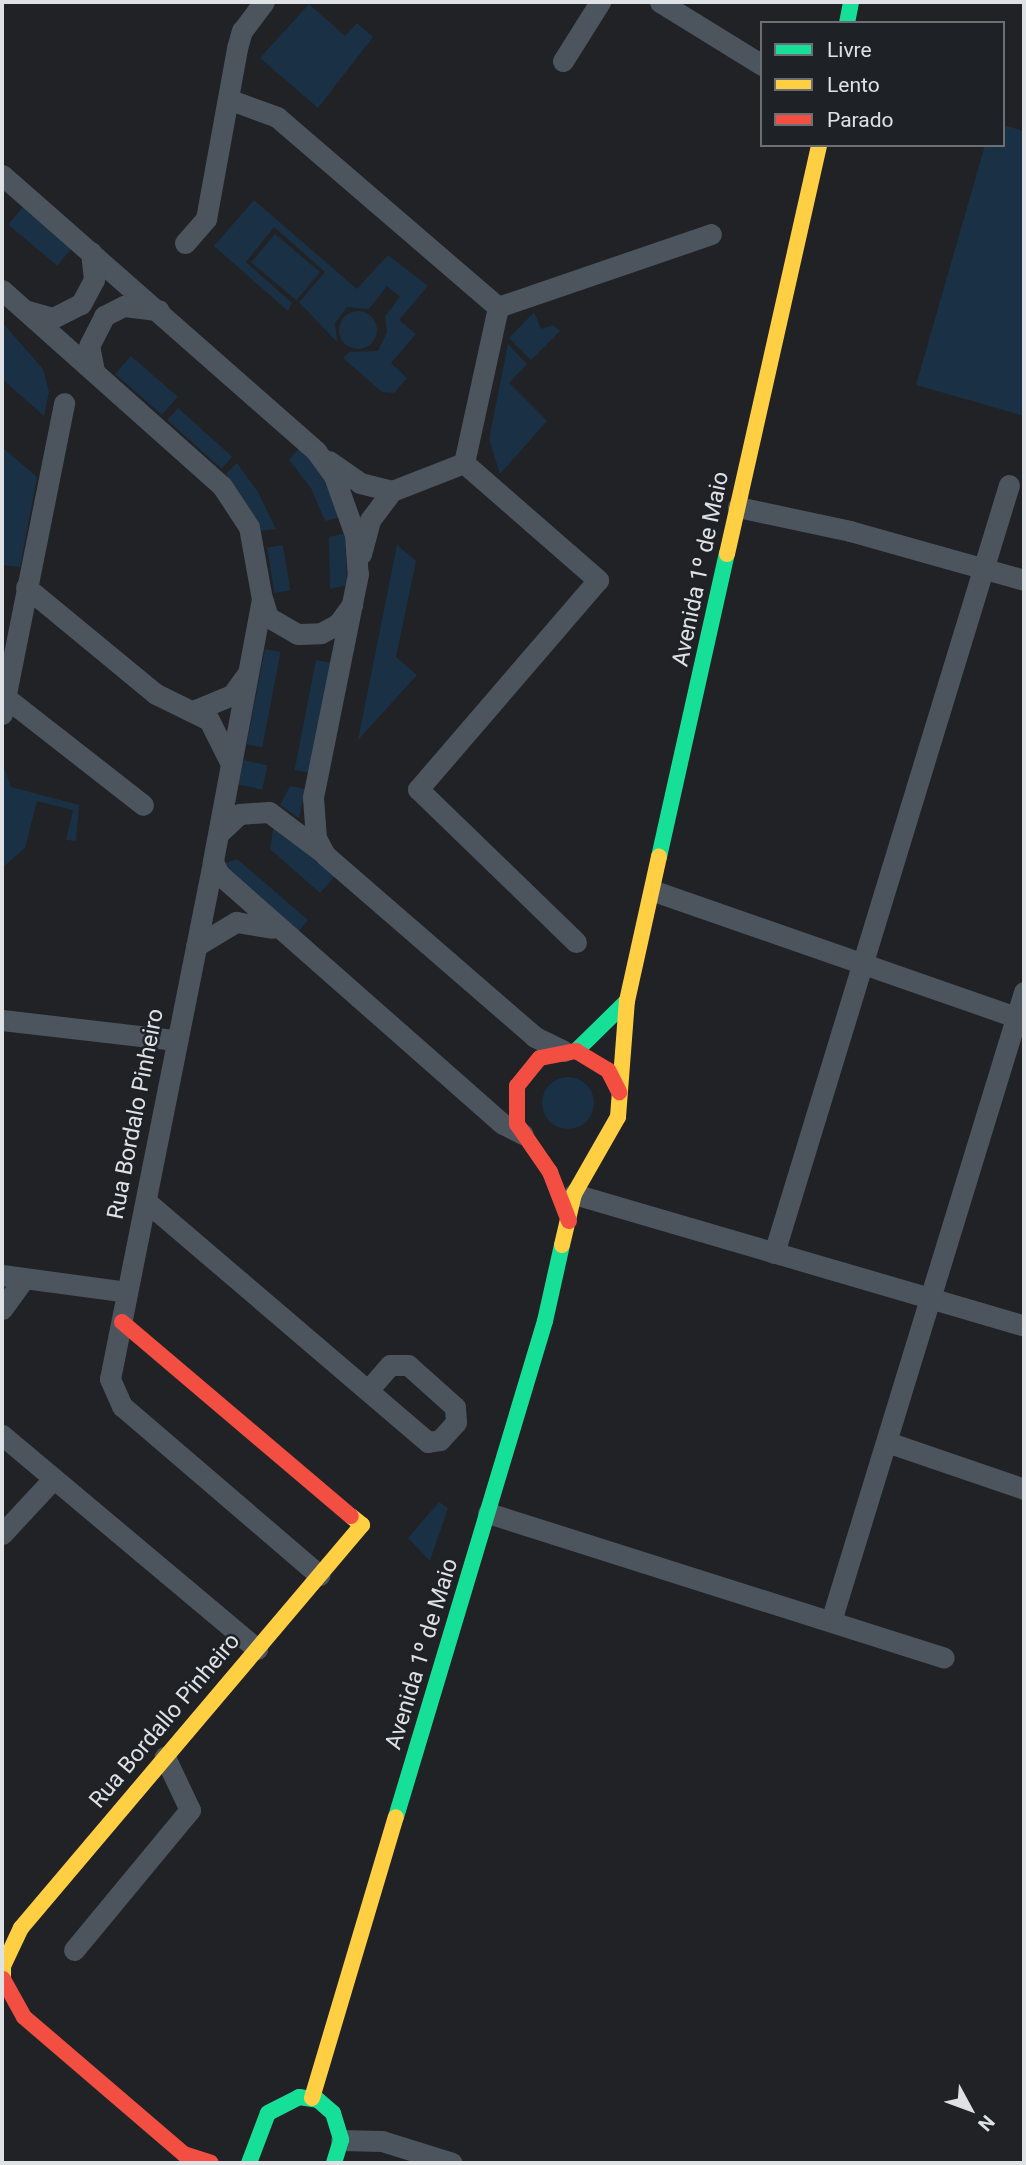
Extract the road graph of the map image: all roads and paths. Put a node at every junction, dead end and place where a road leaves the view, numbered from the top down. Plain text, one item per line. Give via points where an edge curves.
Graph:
1 (264, 2) edge
2 (600, 2) edge
3 (660, 2) edge
4 (851, 2) edge
5 (847, 21) edge
6 (563, 61) dead end
7 (760, 64) edge
8 (228, 99) junction
9 (819, 147) edge
10 (2, 175) edge
11 (711, 234) dead end
12 (185, 243) dead end
13 (91, 252) junction
14 (2, 290) edge
15 (498, 307) junction
16 (23, 309) junction
17 (159, 310) junction
18 (94, 371) junction
19 (64, 403) dead end
20 (316, 451) junction
21 (464, 463) junction
22 (1009, 485) dead end
23 (392, 491) junction
24 (738, 507) junction
25 (984, 568) junction
26 (358, 573) junction
27 (1024, 580) edge
28 (26, 587) junction
29 (262, 599) junction
30 (353, 603) junction
31 (253, 664) junction
32 (3, 706) edge
33 (193, 711) junction
34 (232, 768) junction
35 (143, 805) dead end
36 (220, 832) junction
37 (326, 855) junction
38 (213, 862) junction
39 (654, 891) junction
40 (278, 930) junction
41 (576, 942) dead end
42 (196, 946) junction
43 (862, 965) junction
44 (1024, 992) edge
45 (627, 1001) junction
46 (1020, 1019) edge
47 (2, 1020) edge
48 (176, 1040) junction
49 (570, 1051) junction
50 (619, 1092) junction
51 (607, 1139) junction
52 (528, 1140) junction
53 (557, 1156) dead end
54 (577, 1156) dead end
55 (574, 1194) junction
56 (148, 1203) junction
57 (569, 1222) junction
58 (774, 1253) junction
59 (2, 1275) edge
60 (24, 1279) junction
61 (127, 1292) junction
62 (928, 1299) junction
63 (2, 1308) edge
64 (122, 1322) junction
65 (1024, 1325) edge
66 (369, 1390) dead end
67 (2, 1435) edge
68 (887, 1442) junction
69 (54, 1478) junction
70 (1024, 1489) edge
71 (488, 1513) junction
72 (2, 1534) edge
73 (320, 1575) junction
74 (831, 1621) junction
75 (257, 1649) junction
76 (944, 1658) dead end
77 (165, 1757) junction
78 (74, 1950) dead end
79 (312, 2098) junction
80 (341, 2140) junction
81 (211, 2163) edge
82 (249, 2163) edge
83 (334, 2163) edge
84 (452, 2163) edge

1 - 8 street via 242,31
2 - 6 street
3 - 7 street
4 - 5 main road
8 - 12 street via 206,219
8 - 15 street via 277,117
9 - 24 main road, Avenida 1º de Maio
10 - 13 street
11 - 15 street
13 - 16 street via 94,280 71,313 53,318
13 - 17 street
14 - 16 street
15 - 21 street
16 - 18 street
17 - 18 street via 124,306 104,316 89,346
17 - 20 street
18 - 29 street via 222,486 249,527
19 - 28 street
20 - 23 street via 360,483
20 - 26 street via 344,499
21 - 23 street
21 - 41 street via 598,580 418,789
22 - 25 street
23 - 26 street via 370,520
24 - 25 street
24 - 39 main road, Avenida 1º de Maio
25 - 27 street
25 - 43 street
26 - 30 street
28 - 32 street
28 - 33 street via 156,694
29 - 30 street via 268,617 298,635 338,624
29 - 31 street, Rua Bordalo Pinheiro
30 - 37 street via 313,798 312,821
31 - 33 street via 232,695
31 - 34 street, Rua Bordalo Pinheiro
32 - 35 street
33 - 34 street via 219,731
34 - 36 street, Rua Bordalo Pinheiro
36 - 37 street via 239,814 269,812
36 - 38 street, Rua Bordalo Pinheiro
37 - 49 street via 535,1037
38 - 40 street via 227,885
38 - 42 street, Rua Bordalo Pinheiro
39 - 43 street
39 - 45 main road, Avenida 1º de Maio
40 - 42 street via 236,922
40 - 52 street via 503,1124
42 - 48 street, Rua Bordalo Pinheiro
43 - 46 street
43 - 58 street
44 - 46 street
45 - 49 main road
45 - 50 main road, Avenida 1º de Maio
46 - 62 street
47 - 48 street
48 - 56 street, Rua Bordalo Pinheiro
49 - 50 main road via 599,1061
49 - 52 main road via 540,1058 517,1086 514,1111
50 - 51 main road, Avenida 1º de Maio via 618,1117
51 - 54 main road
51 - 55 main road, Avenida 1º de Maio
52 - 53 main road
52 - 57 main road via 550,1172
55 - 57 main road, Avenida 1º de Maio
55 - 58 street
56 - 61 street, Rua Bordalo Pinheiro
56 - 66 street
57 - 71 main road, Avenida 1º de Maio
58 - 62 street
59 - 60 street
60 - 61 street
60 - 63 street
61 - 64 street, Rua Bordalo Pinheiro
62 - 65 street
62 - 68 street
64 - 73 street, Rua Bordalo Pinheiro via 110,1379 117,1399
64 - 73 main road, Rua Bordallo Pinheiro via 362,1525
67 - 69 street
68 - 70 street
68 - 74 street
69 - 72 street
69 - 75 street
71 - 74 street
71 - 79 main road, Avenida 1º de Maio
73 - 75 main road, Rua Bordallo Pinheiro
74 - 76 street
75 - 77 main road, Rua Bordallo Pinheiro
77 - 78 street via 190,1810
77 - 81 main road, Rua Bordallo Pinheiro via 21,1928 9,1947 3,1985 24,2017 184,2154
79 - 80 main road via 333,2113
79 - 82 main road via 286,2100 268,2113
80 - 83 main road
80 - 84 street via 382,2141

